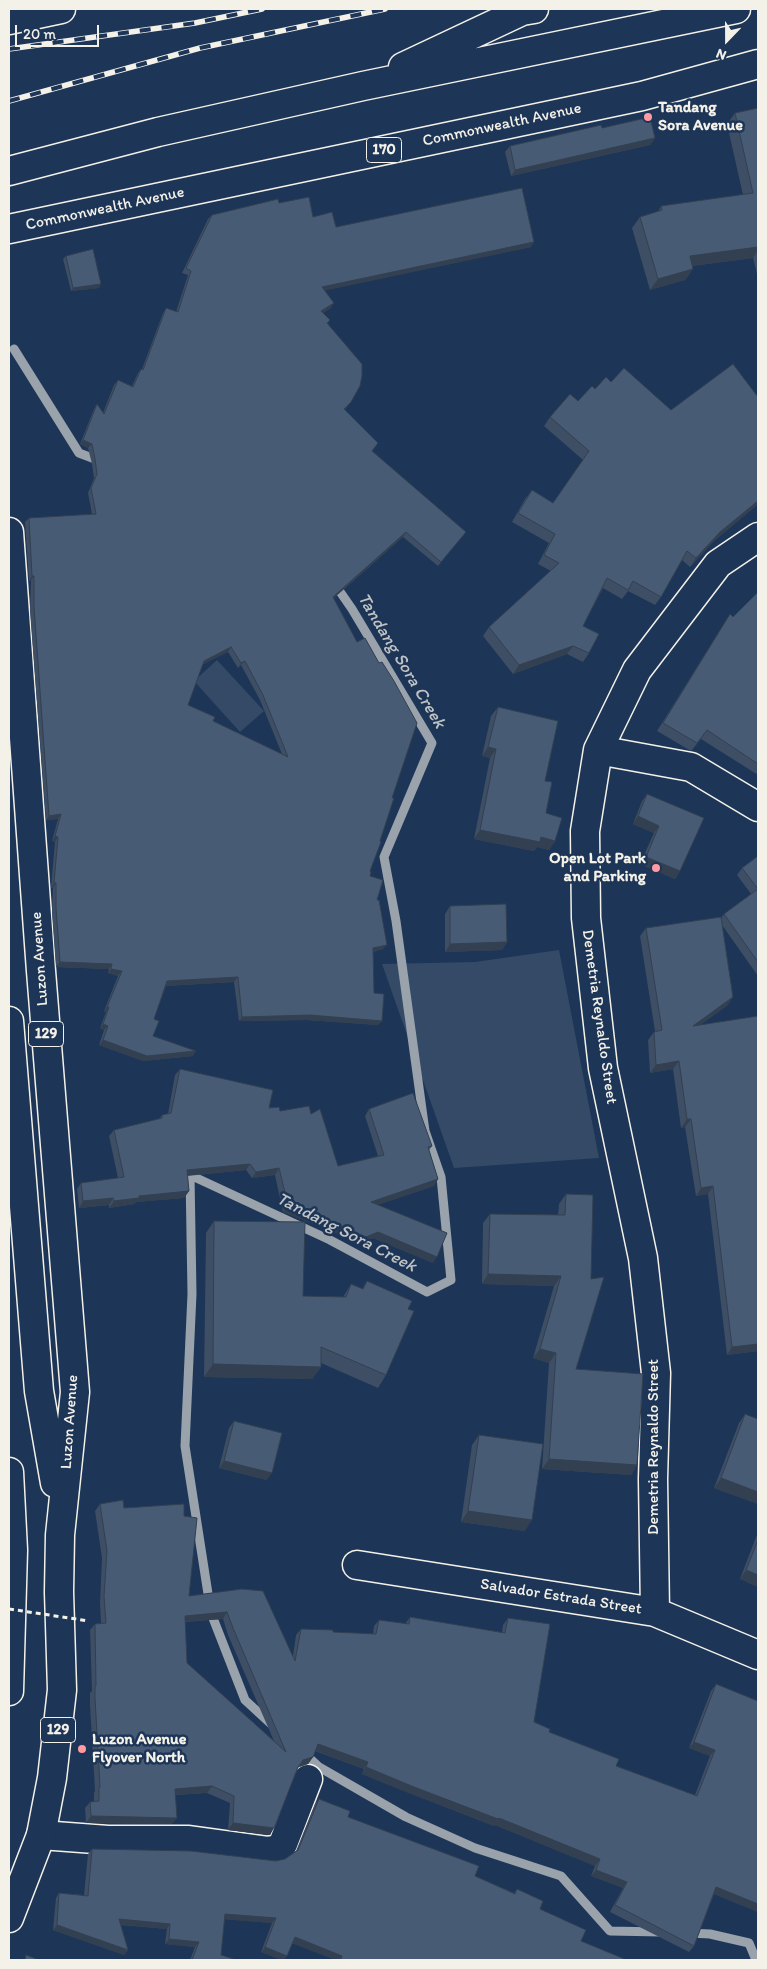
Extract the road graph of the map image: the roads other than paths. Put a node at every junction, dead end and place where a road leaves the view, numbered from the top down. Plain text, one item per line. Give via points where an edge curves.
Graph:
1 (61, 9) edge
2 (534, 9) edge
3 (758, 9) edge
4 (729, 11) edge
5 (9, 20) edge
6 (758, 64) edge
7 (363, 86) junction
8 (9, 171) edge
9 (9, 229) edge
10 (9, 532) edge
11 (758, 537) edge
12 (598, 750) junction
13 (758, 807) edge
14 (9, 1021) edge
15 (9, 1472) edge
16 (60, 1535) junction
17 (357, 1565) dead end
18 (655, 1612) junction
19 (758, 1655) edge
20 (9, 1691) edge
21 (308, 1779) dead end
22 (41, 1835) junction
23 (9, 1918) edge

1 - 5 main road
2 - 7 main road via 522,11
3 - 4 main road
4 - 7 main road
6 - 9 main road, Commonwealth Avenue / 170 via 642,96
7 - 8 main road via 158,132
10 - 16 main road, Luzon Avenue / 129 via 75,1392
11 - 12 main road, Demetria Reynaldo Street via 718,564 637,670
12 - 13 main road via 691,767
12 - 18 main road, Demetria Reynaldo Street via 585,831 586,918 602,1068 643,1258 656,1373 653,1479
14 - 16 main road, Luzon Avenue / 129 via 39,1390 54,1466
15 - 20 main road via 13,1550
16 - 22 main road, Luzon Avenue / 129 via 62,1690 52,1778
17 - 18 main road, Salvador Estrada Street
18 - 19 main road, Salvador Estrada Street
21 - 22 main road via 283,1844 269,1851 189,1840 108,1840
22 - 23 main road, Luzon Avenue / 129

